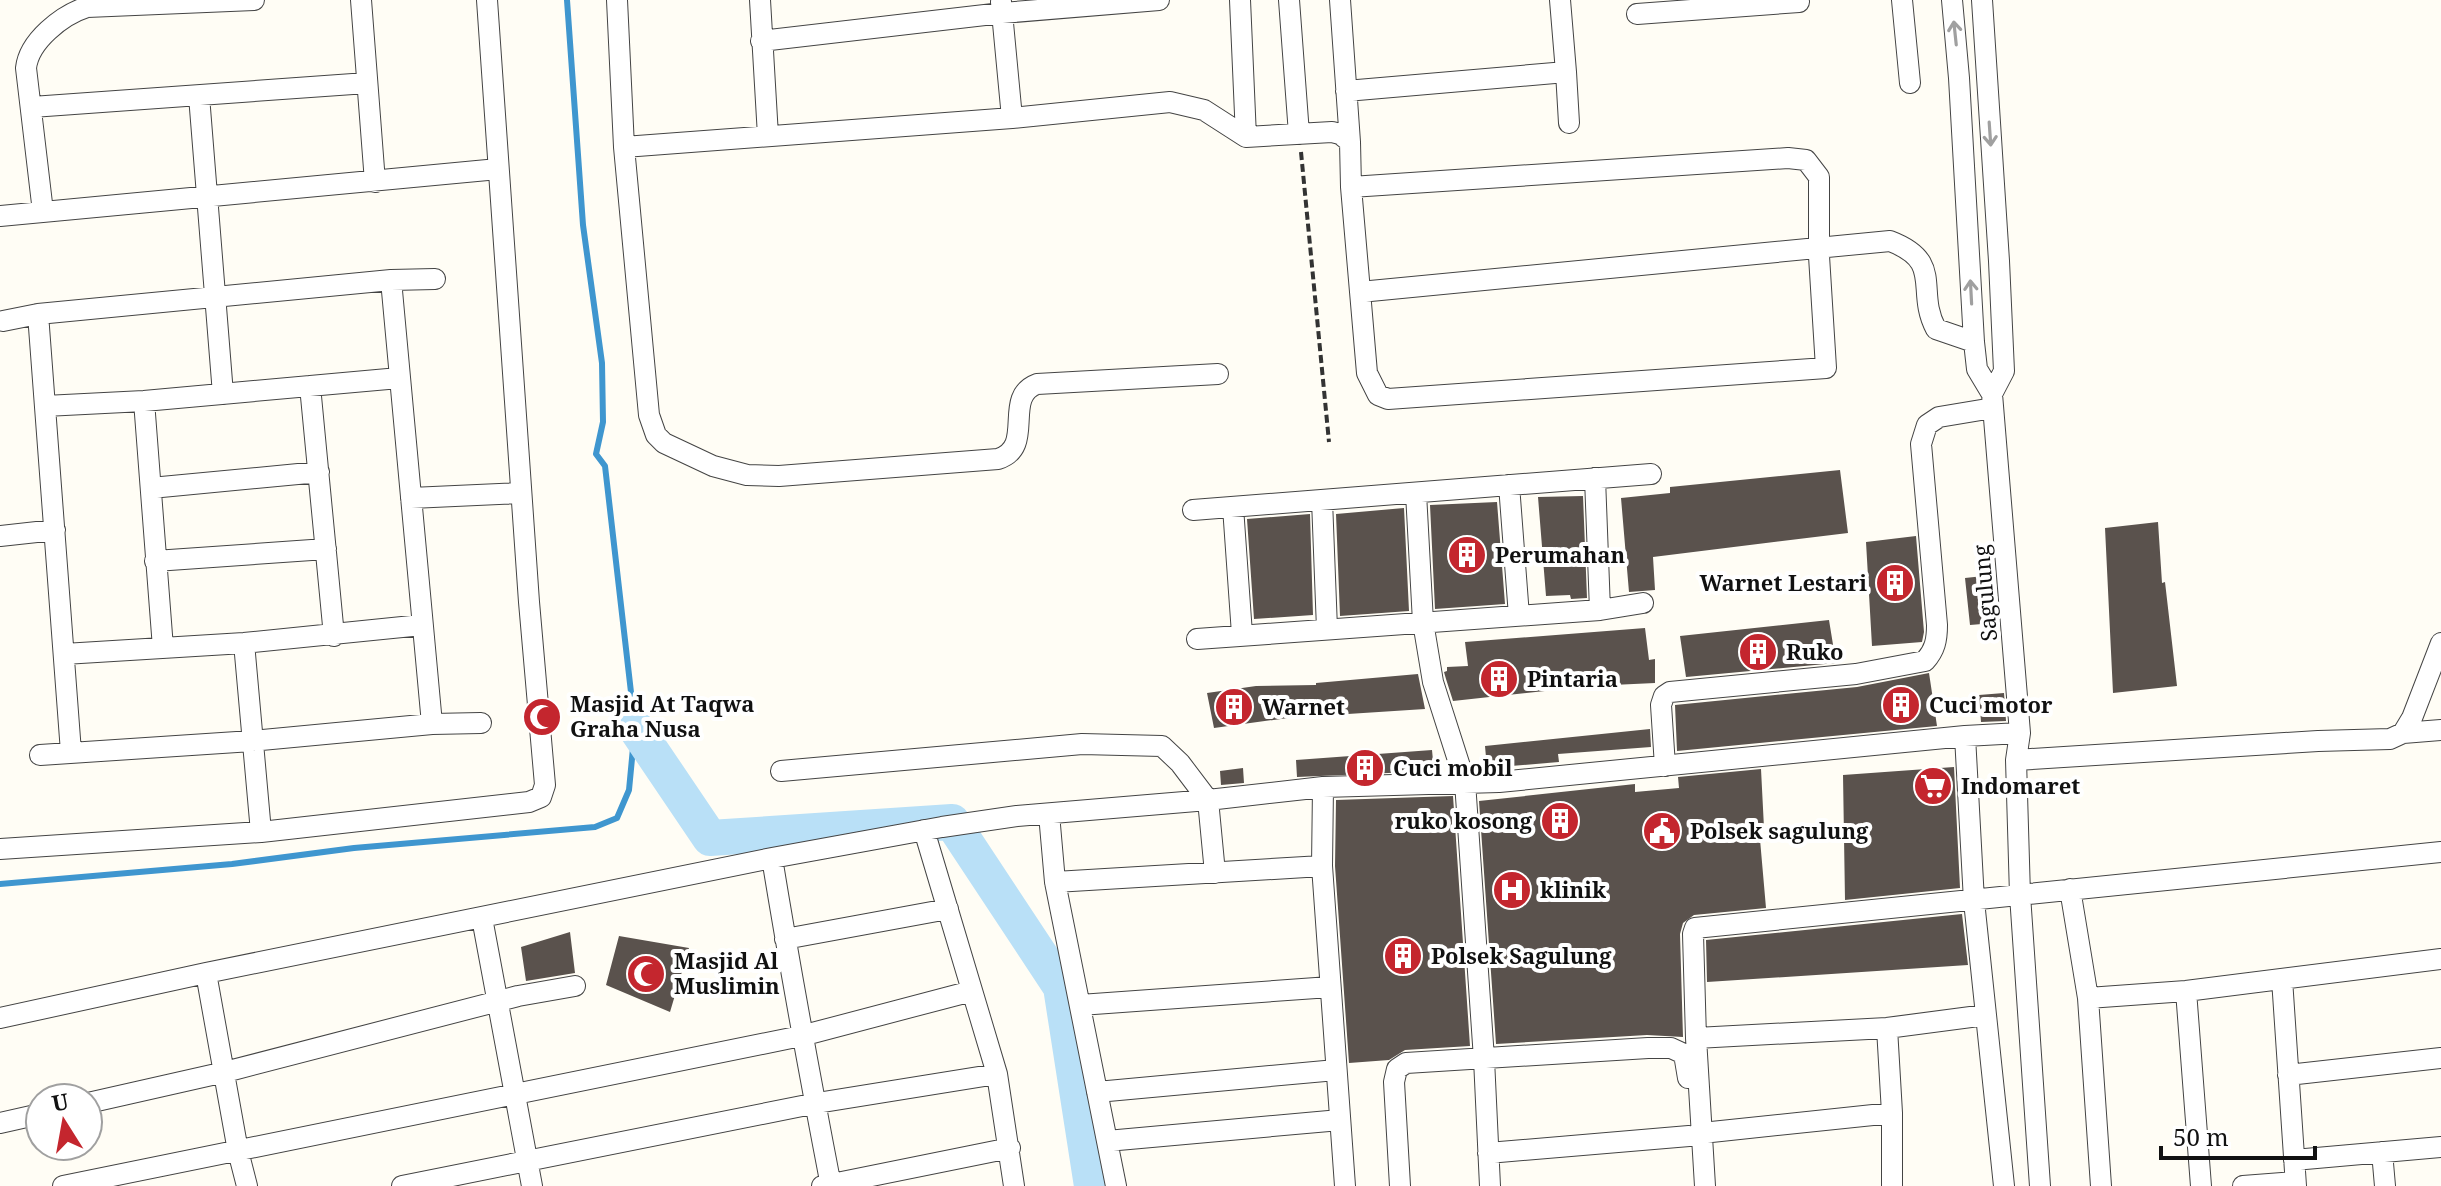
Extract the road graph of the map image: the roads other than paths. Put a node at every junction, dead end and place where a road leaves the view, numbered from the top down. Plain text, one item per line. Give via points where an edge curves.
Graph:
1 (254, 0) edge
2 (361, 0) edge
3 (487, 0) edge
4 (617, 0) edge
5 (760, 0) edge
6 (1159, 0) edge
7 (1240, 0) edge
8 (1289, 0) edge
9 (1340, 0) edge
10 (1560, 0) edge
11 (1902, 0) edge
12 (1952, 0) edge
13 (1982, 0) edge
14 (195, 2) edge
15 (1799, 2) dead end
16 (1002, 7) edge
17 (1637, 14) dead end
18 (761, 41) junction
19 (1566, 72) junction
20 (367, 83) junction
21 (1910, 83) dead end
22 (1346, 91) junction
23 (199, 96) junction
24 (32, 107) junction
25 (1012, 118) junction
26 (1569, 123) dead end
27 (1299, 134) junction
28 (768, 136) junction
29 (1246, 137) junction
30 (1350, 142) junction
31 (624, 147) junction
32 (498, 169) junction
33 (375, 182) junction
34 (1351, 187) junction
35 (207, 198) junction
36 (43, 212) junction
37 (0, 216) edge
38 (1819, 249) junction
39 (435, 279) dead end
40 (391, 280) junction
41 (1360, 292) junction
42 (215, 299) junction
43 (38, 314) junction
44 (3, 321) dead end
45 (1974, 342) junction
46 (1218, 374) dead end
47 (399, 378) junction
48 (310, 386) junction
49 (223, 394) junction
50 (144, 401) junction
51 (1993, 401) junction
52 (45, 406) junction
53 (319, 472) junction
54 (1651, 474) dead end
55 (1595, 478) junction
56 (1509, 485) junction
57 (151, 488) junction
58 (521, 493) junction
59 (1416, 493) junction
60 (411, 498) junction
61 (1322, 500) junction
62 (1233, 507) junction
63 (1193, 510) dead end
64 (55, 530) junction
65 (0, 536) edge
66 (326, 549) junction
67 (155, 561) junction
68 (1643, 603) dead end
69 (1600, 610) junction
70 (1519, 616) junction
71 (1423, 622) junction
72 (422, 625) junction
73 (1327, 629) junction
74 (1242, 634) junction
75 (334, 636) junction
76 (1197, 639) dead end
77 (244, 643) junction
78 (2441, 643) edge
79 (163, 648) junction
80 (64, 654) junction
81 (481, 723) dead end
82 (432, 724) junction
83 (2441, 730) edge
84 (2020, 733) junction
85 (2403, 733) junction
86 (1965, 736) junction
87 (252, 741) junction
88 (71, 752) junction
89 (40, 755) dead end
90 (2016, 760) junction
91 (1665, 766) junction
92 (781, 771) dead end
93 (1465, 782) junction
94 (1323, 787) junction
95 (1208, 800) junction
96 (1049, 814) junction
97 (933, 828) junction
98 (261, 832) junction
99 (0, 849) edge
100 (2441, 852) edge
101 (772, 858) junction
102 (1322, 866) junction
103 (1215, 873) junction
104 (1055, 882) junction
105 (2070, 889) junction
106 (2020, 895) junction
107 (1974, 901) junction
108 (948, 909) junction
109 (482, 918) junction
110 (785, 939) junction
111 (2441, 959) edge
112 (206, 973) junction
113 (2282, 979) junction
114 (575, 986) dead end
115 (1330, 987) junction
116 (972, 991) junction
117 (2186, 991) junction
118 (2088, 998) junction
119 (497, 1001) junction
120 (1080, 1005) junction
121 (1986, 1015) junction
122 (0, 1018) edge
123 (1887, 1028) junction
124 (801, 1036) junction
125 (1696, 1038) junction
126 (2441, 1058) edge
127 (1484, 1059) junction
128 (1336, 1070) junction
129 (225, 1072) junction
130 (997, 1074) junction
131 (2288, 1075) junction
132 (1097, 1092) junction
133 (514, 1094) junction
134 (104, 1099) edge
135 (817, 1103) junction
136 (1892, 1113) junction
137 (24, 1118) edge
138 (1340, 1120) junction
139 (0, 1123) edge
140 (1695, 1134) junction
141 (1107, 1141) junction
142 (2441, 1147) edge
143 (1010, 1148) junction
144 (238, 1151) junction
145 (2382, 1152) junction
146 (1488, 1153) junction
147 (2294, 1160) junction
148 (527, 1161) junction
149 (2296, 1184) edge
150 (828, 1185) edge
151 (63, 1186) edge
152 (247, 1186) edge
153 (402, 1186) edge
154 (532, 1186) edge
155 (1014, 1186) edge
156 (1116, 1186) edge
157 (1345, 1186) edge
158 (1400, 1186) edge
159 (1490, 1186) edge
160 (1691, 1186) edge
161 (1705, 1186) edge
162 (1892, 1186) edge
163 (2004, 1186) edge
164 (2040, 1186) edge
165 (2101, 1186) edge
166 (2201, 1186) edge
167 (2243, 1186) edge
168 (2385, 1186) edge

1 - 14 street
2 - 20 street
3 - 32 street
4 - 31 street
5 - 18 street
6 - 16 street
7 - 29 street
8 - 27 street
9 - 22 street
10 - 19 street
11 - 21 street
45 -> 12 street, Sagulung
13 -> 51 street via 2004,371
14 - 24 street via 94,6 69,15 30,52 26,68
15 - 17 street
16 - 18 street
16 - 25 street
18 - 28 street
19 - 22 street
19 - 26 street
20 - 23 street
20 - 33 street
22 - 30 street
23 - 24 street
23 - 35 street
24 - 36 street
25 - 28 street
25 - 29 street via 1170,102 1204,110
27 - 29 street
27 - 30 street via 1332,132
28 - 31 street
30 - 34 street
31 - 46 street via 649,415 664,443 713,466 779,476 998,459 1009,456 1016,445 1022,395 1029,387
32 - 33 street
32 - 58 street
33 - 35 street
34 - 38 street via 1806,160 1819,177
34 - 41 street
35 - 36 street
35 - 42 street
36 - 37 street
38 - 41 street
38 - 41 street via 1826,368 1388,399 1378,395 1367,373
38 - 45 street via 1890,241 1912,250 1922,263 1936,329
39 - 40 street
40 - 42 street
40 - 47 street
42 - 43 street
42 - 49 street
43 - 44 street
43 - 52 street
45 - 51 street, Sagulung via 1977,369
47 - 48 street
47 - 60 street
48 - 49 street
48 - 53 street
49 - 50 street
50 - 52 street
50 - 57 street
51 - 84 street, Sagulung
51 - 91 street via 1939,417 1927,425 1921,444 1937,625 1933,652 1925,661 1856,674 1670,692 1661,705
52 - 64 street
53 - 57 street
53 - 66 street
54 - 55 street
55 - 56 street
55 - 69 street
56 - 59 street
56 - 70 street
57 - 67 street
58 - 60 street
58 - 98 street via 545,785 541,797
59 - 61 street
59 - 71 street
60 - 72 street
61 - 62 street
61 - 73 street
62 - 63 street
62 - 74 street
64 - 65 street
64 - 80 street
66 - 67 street
66 - 75 street
67 - 79 street
68 - 69 street
69 - 70 street
70 - 71 street
71 - 73 street
71 - 93 street via 1433,682
72 - 75 street
72 - 82 street
73 - 74 street
74 - 76 street
75 - 77 street
77 - 79 street
77 - 87 street
78 - 85 street
79 - 80 street
80 - 88 street
81 - 82 street
82 - 87 street
83 - 85 street
84 - 86 street
84 - 90 street, Sagulung
85 - 90 street via 2390,739
86 - 91 street
86 - 107 street
87 - 88 street
87 - 98 street
88 - 89 street
90 - 106 street, Sagulung
91 - 93 street
92 - 95 street via 1133,744 1162,746
93 - 94 street
93 - 127 street
94 - 95 street
94 - 102 street
95 - 96 street
95 - 103 street
96 - 97 street
96 - 104 street
97 - 101 street
97 - 108 street
98 - 99 street
100 - 105 street
101 - 109 street
101 - 110 street
102 - 103 street
102 - 115 street
103 - 104 street
104 - 120 street
105 - 106 street
105 - 118 street
106 - 107 street
106 - 164 street, Sagulung
107 - 121 street
107 - 125 street via 1695,928
108 - 110 street
108 - 116 street
109 - 112 street
109 - 119 street
110 - 124 street
111 - 113 street
112 - 122 street
112 - 129 street
113 - 117 street
113 - 131 street
114 - 119 street
115 - 120 street
115 - 128 street
116 - 124 street
116 - 130 street
117 - 118 street
117 - 166 street
118 - 165 street
119 - 129 street
119 - 133 street
120 - 132 street
121 - 123 street
121 - 163 street
123 - 125 street
123 - 136 street
124 - 133 street
124 - 135 street
125 - 140 street
126 - 131 street
127 - 140 street via 1671,1048 1684,1054
127 - 146 street
127 - 158 street via 1406,1063 1397,1069
128 - 132 street
128 - 138 street
129 - 134 street
129 - 144 street
130 - 135 street
130 - 143 street
131 - 147 street
132 - 141 street
133 - 144 street
133 - 148 street
135 - 148 street
135 - 150 street
136 - 140 street
136 - 162 street
137 - 139 street
138 - 141 street
138 - 157 street
140 - 146 street
140 - 160 street
140 - 161 street
141 - 156 street
142 - 145 street
143 - 150 street
143 - 155 street
144 - 151 street
144 - 152 street
145 - 147 street
145 - 168 street
146 - 159 street
147 - 149 street
148 - 153 street
148 - 154 street
149 - 167 street

